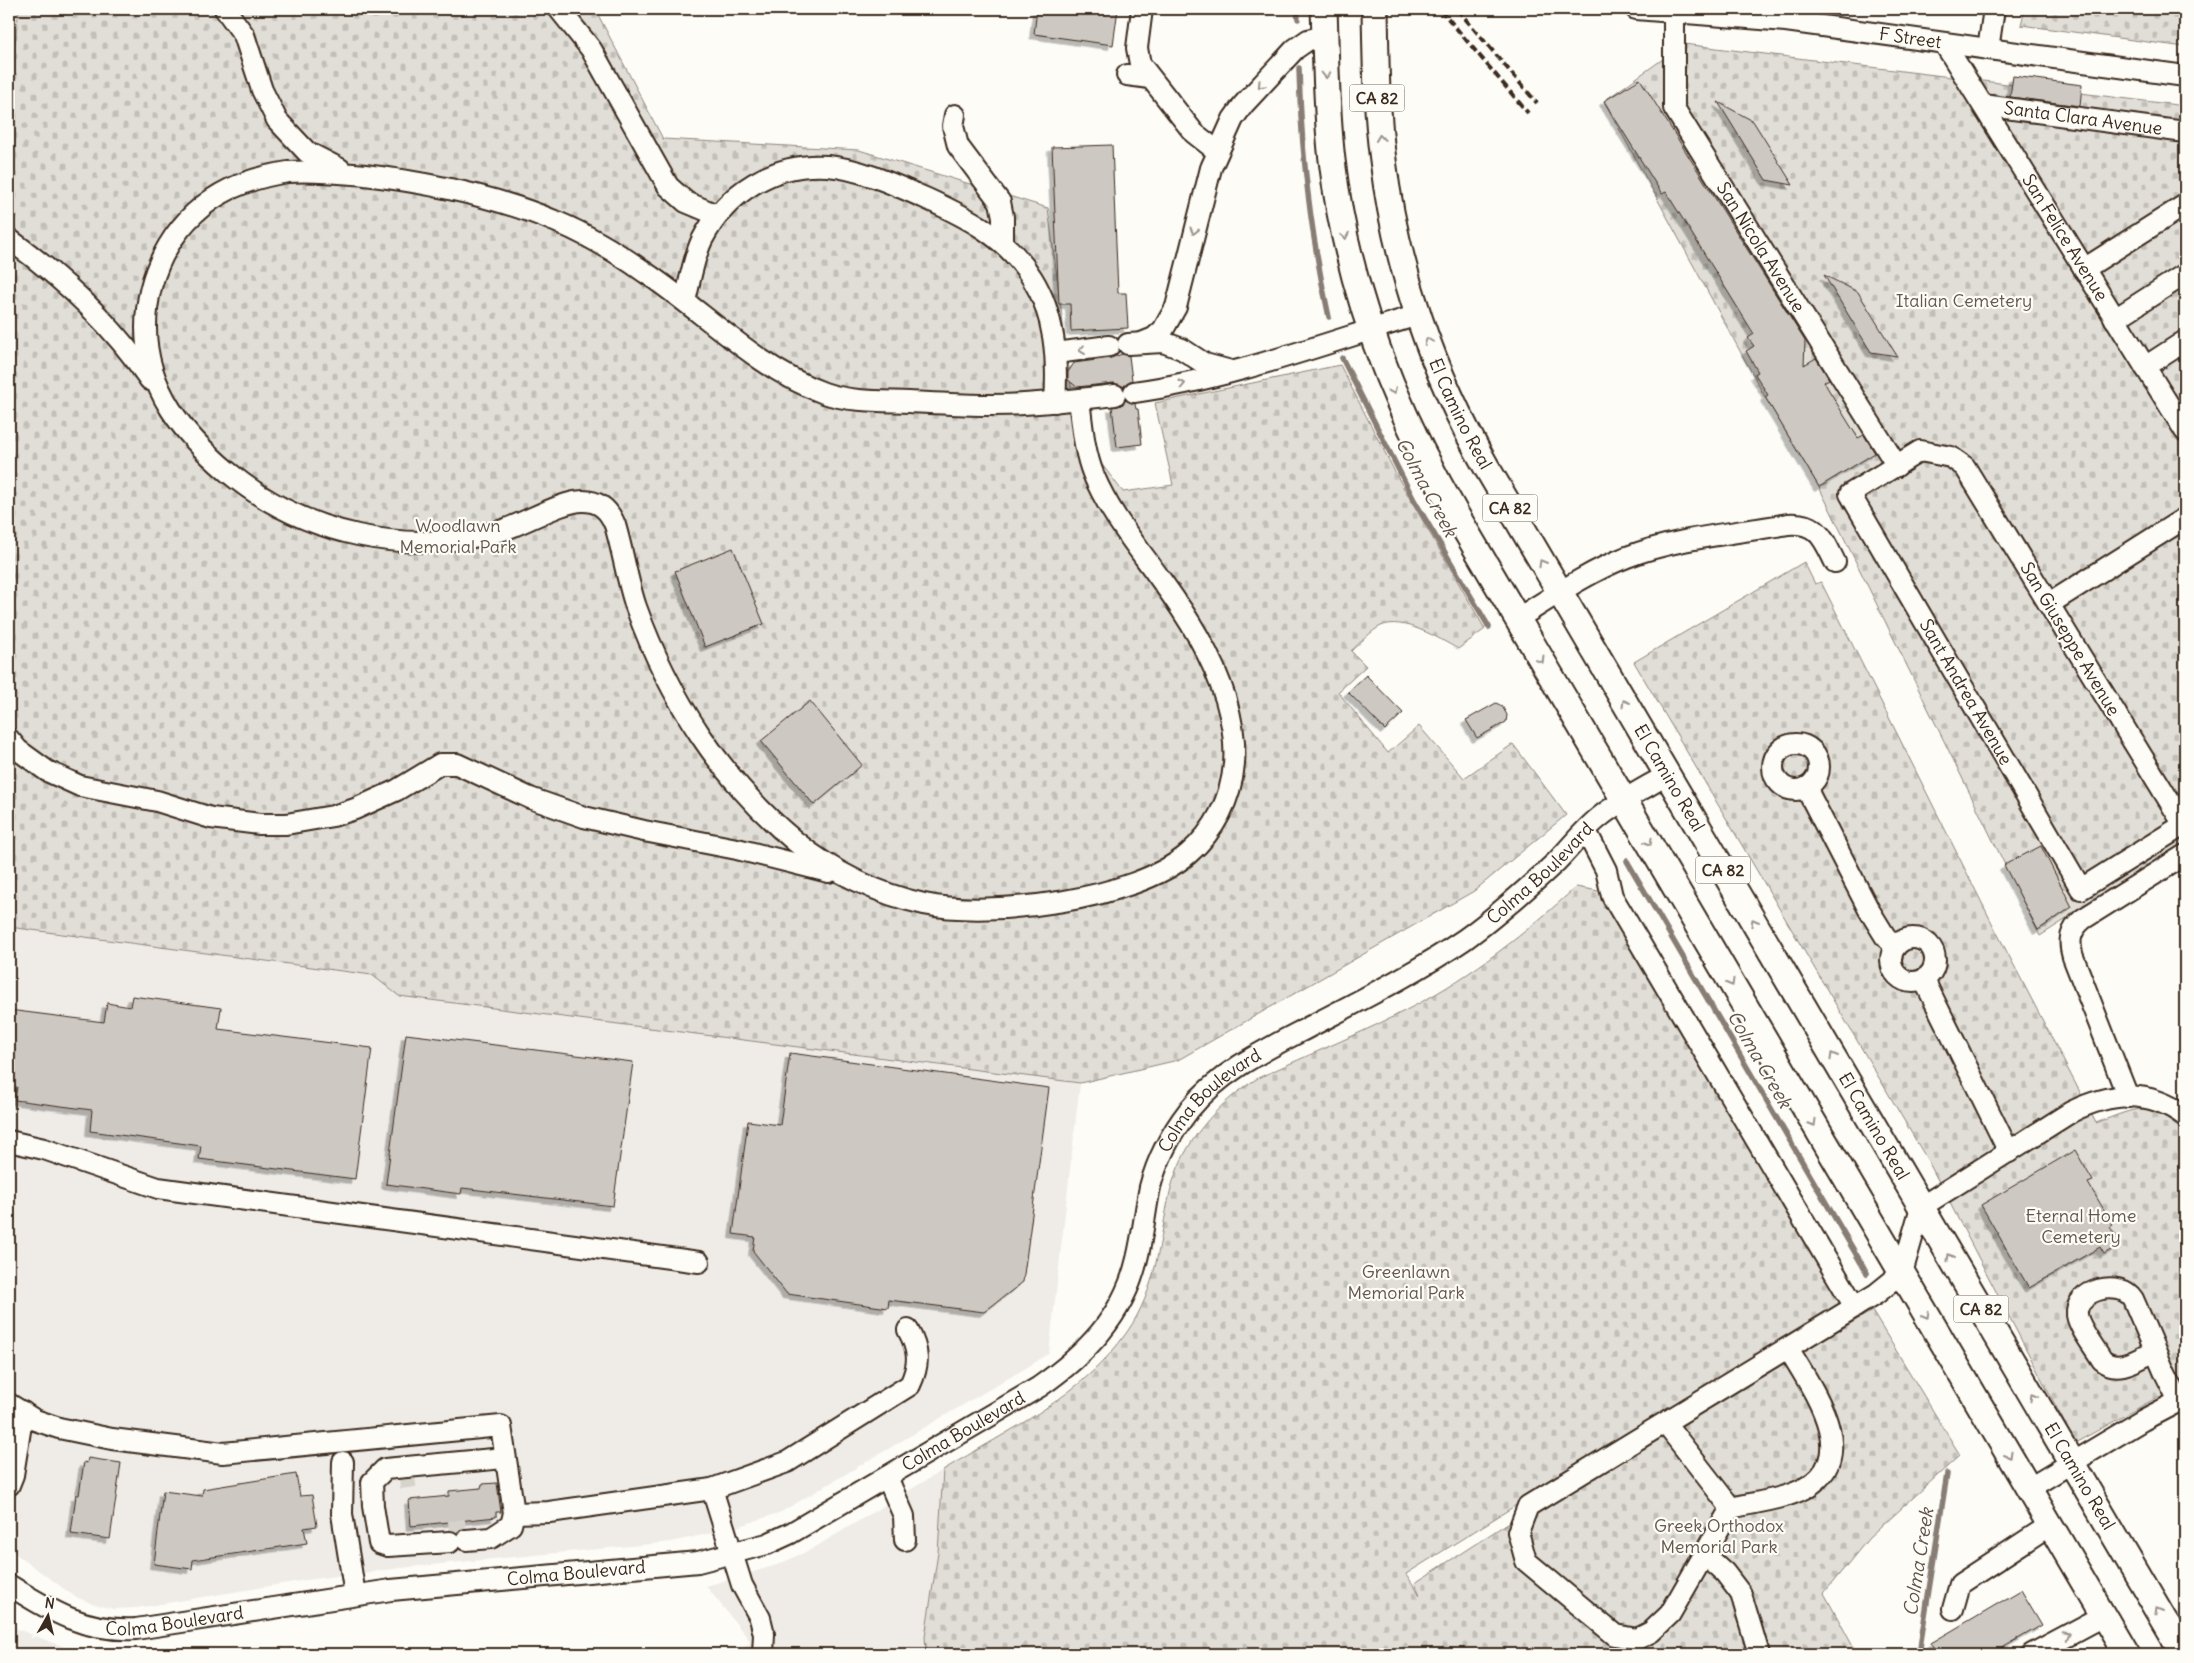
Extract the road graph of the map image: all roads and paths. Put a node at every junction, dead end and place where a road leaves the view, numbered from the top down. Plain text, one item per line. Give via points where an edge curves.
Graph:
1 (225, 9) edge
2 (559, 9) edge
3 (1142, 9) edge
4 (1324, 9) edge
5 (1375, 9) edge
6 (1636, 9) edge
7 (1994, 9) edge
8 (1674, 13) junction
9 (1325, 36) junction
10 (1944, 43) junction
11 (1988, 49) junction
12 (1128, 75) dead end
13 (2185, 76) edge
14 (1150, 78) junction
15 (1983, 105) junction
16 (955, 115) dead end
17 (2185, 132) edge
18 (1217, 151) junction
19 (354, 174) junction
20 (2185, 205) edge
21 (717, 215) junction
22 (9, 239) edge
23 (1003, 242) junction
24 (2084, 268) junction
25 (2185, 274) edge
26 (685, 301) junction
27 (1418, 315) junction
28 (2115, 318) junction
29 (1370, 329) junction
30 (2185, 341) edge
31 (1127, 344) junction
32 (1056, 353) junction
33 (2145, 366) junction
34 (1231, 371) junction
35 (1079, 399) junction
36 (165, 402) junction
37 (1055, 402) junction
38 (2182, 419) edge
39 (1896, 466) junction
40 (2185, 518) edge
41 (1835, 562) dead end
42 (1560, 592) junction
43 (2049, 604) junction
44 (1517, 618) junction
45 (9, 739) edge
46 (1667, 775) junction
47 (1806, 788) dead end
48 (1624, 800) junction
49 (2185, 824) edge
50 (1586, 831) junction
51 (2185, 854) edge
52 (860, 882) junction
53 (1895, 946) junction
54 (1924, 980) junction
55 (2128, 1097) junction
56 (2185, 1116) edge
57 (9, 1141) edge
58 (2009, 1152) junction
59 (1921, 1207) junction
60 (699, 1262) dead end
61 (1902, 1273) junction
62 (1855, 1307) junction
63 (908, 1330) dead end
64 (1788, 1348) junction
65 (2155, 1351) dead end
66 (2182, 1399) edge
67 (16, 1408) edge
68 (1665, 1423) junction
69 (342, 1462) dead end
70 (505, 1464) junction
71 (2072, 1464) junction
72 (887, 1477) junction
73 (9, 1485) edge
74 (712, 1489) junction
75 (2028, 1489) junction
76 (1731, 1508) junction
77 (512, 1519) junction
78 (2050, 1525) junction
79 (458, 1535) junction
80 (905, 1540) dead end
81 (732, 1554) junction
82 (1704, 1554) junction
83 (9, 1585) edge
84 (355, 1595) junction
85 (1953, 1609) dead end
86 (2103, 1616) junction
87 (763, 1654) edge
88 (1759, 1654) edge
89 (2032, 1654) edge
90 (2126, 1654) edge
91 (2184, 1654) edge

1 - 19 street via 244,35 262,90 280,124 307,152
2 - 21 street via 590,50 668,186 686,202
3 - 14 street via 1138,56
4 - 9 main road, CA 82
27 -> 5 main road, El Camino Real / CA 82 via 1397,240 1384,170 1378,118
6 - 8 street, F Street
7 - 11 street
8 - 10 street, F Street via 1786,21
8 - 39 street, San Nicola Avenue via 1674,108
9 -> 18 street via 1301,44 1283,61 1243,105
9 -> 29 main road, CA 82 via 1328,121 1335,181 1356,281
10 - 11 street, F Street
10 - 15 street, San Felice Avenue
11 - 13 street, F Street
12 - 14 street
14 - 18 street via 1194,133
15 - 17 street, Santa Clara Avenue
15 - 24 street, San Felice Avenue
16 - 23 street via 953,126 958,146 1000,202
18 -> 31 street via 1176,307 1163,330 1154,338
19 - 26 street via 454,190 556,222 621,256
19 - 36 street via 289,172 255,179 210,201 179,229 155,271 147,311 148,352 154,378
20 - 24 street
21 - 23 street via 739,192 766,176 796,168 829,166 914,194 973,222
21 - 26 street via 696,255
22 - 36 street via 92,308 143,369
23 - 32 street via 1018,257 1038,288 1050,319
24 - 28 street, San Felice Avenue
25 - 28 street
26 - 37 street via 784,373 810,388 838,397 947,404
27 - 29 street
42 -> 27 main road, El Camino Real / CA 82 via 1477,451 1450,396
28 - 33 street, San Felice Avenue
29 - 34 street
29 -> 44 main road, CA 82 via 1422,454
30 - 33 street
31 -> 32 street
31 - 34 street via 1154,342 1173,345 1205,364
32 - 37 street
33 - 38 street, San Felice Avenue
35 -> 34 street via 1173,386
35 - 37 street
35 - 52 street via 1087,453 1100,490 1128,536 1196,631 1216,669 1234,732 1235,748 1231,784 1220,815 1200,843 1170,867 1135,882 1073,899 1008,908 946,907 902,898
36 - 52 street via 198,444 258,495 302,518 349,534 396,541 444,541 504,530 579,501 605,508 615,525 631,591 648,636 698,732 734,779 778,826 811,854
39 - 43 street, San Giuseppe Avenue via 1920,451 1951,457 1965,468
39 - 49 street, Sant Andrea Avenue via 1850,494 2081,889
40 - 43 street
41 - 42 street via 1815,529 1802,524 1788,524 1647,550 1609,564
42 - 44 street
46 -> 42 main road, El Camino Real / CA 82
43 - 49 street, San Giuseppe Avenue
44 -> 48 main road, CA 82
45 - 52 street via 18,750 47,771 80,786 156,801 211,818 260,824 286,824 333,816 397,790 440,764 457,764 530,798 584,817 744,850
46 - 48 street, Colma Boulevard
59 -> 46 main road, El Camino Real / CA 82
47 - 53 street via 1869,910
48 - 50 street, Colma Boulevard
48 -> 61 main road, CA 82
50 - 62 street via 1606,870 1612,896
50 - 72 street, Colma Boulevard via 1527,888 1466,938 1402,979 1248,1060 1205,1092 1180,1124 1159,1162 1151,1184 1137,1262 1127,1290 1111,1320 1091,1346 1039,1387
51 - 55 street via 2083,919 2070,936 2072,957
53 - 54 street via 1890,960 1895,973 1905,981
53 - 54 street via 1912,937 1930,945 1936,959 1932,972
54 - 58 street
55 - 56 street via 2160,1101
55 - 58 street via 2105,1099 2083,1106
57 - 60 street via 44,1149 158,1188
58 - 59 street
59 - 61 street
71 -> 59 main road, El Camino Real / CA 82
61 - 62 street via 1880,1302
61 -> 75 main road, CA 82
62 - 64 street
63 - 74 street via 916,1344 917,1371 910,1385 788,1462
64 - 68 street
64 - 76 street via 1827,1417 1832,1441 1830,1460 1821,1476 1806,1488 1786,1496
65 - 66 street
66 - 71 street
67 - 70 street via 35,1420 60,1428 223,1453 501,1426
67 - 73 street via 13,1474
68 - 76 street
68 - 82 street via 1528,1506 1518,1532 1526,1561 1615,1635 1637,1638 1651,1632 1670,1614
69 - 84 street via 342,1514
70 - 77 street
70 - 79 street via 407,1478 386,1483 380,1490 385,1529 394,1533
70 - 79 street via 385,1469 372,1482 379,1543 388,1546
71 - 75 street
91 -> 71 main road, El Camino Real / CA 82
72 - 80 street via 904,1516
72 - 81 street, Colma Boulevard via 791,1533
74 - 77 street
74 - 81 street
75 - 78 main road, CA 82
76 - 82 street
77 - 79 street
78 - 85 street via 1960,1584
78 - 86 main road, CA 82
81 - 84 street, Colma Boulevard via 698,1562
81 - 87 street via 742,1585 760,1618 764,1634
82 - 88 street via 1741,1594
83 - 84 street, Colma Boulevard via 62,1616 82,1624 114,1629 142,1628
89 -> 86 street
86 - 90 main road, CA 82

